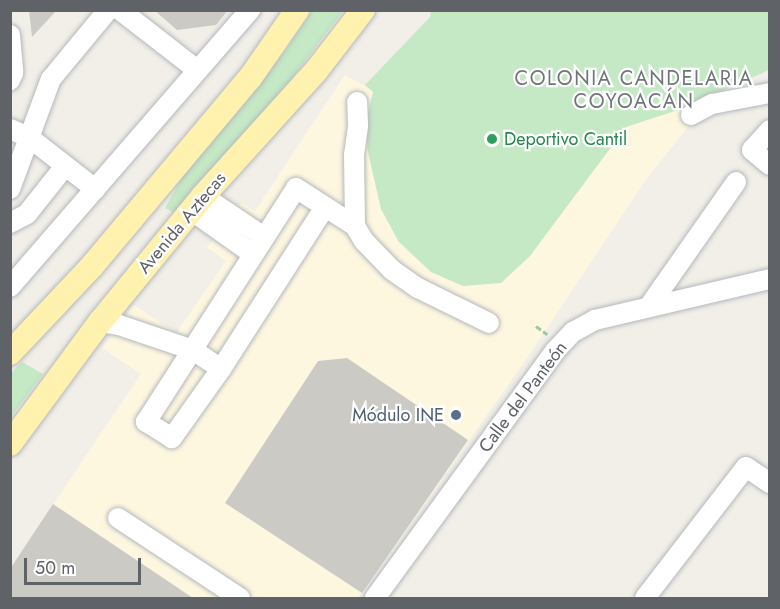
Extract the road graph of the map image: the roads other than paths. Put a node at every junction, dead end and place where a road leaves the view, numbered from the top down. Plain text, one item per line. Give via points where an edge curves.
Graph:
1 (108, 10) edge
2 (120, 10) edge
3 (250, 10) edge
4 (297, 10) edge
5 (363, 10) edge
6 (10, 34) edge
7 (197, 70) junction
8 (10, 80) edge
9 (770, 93) edge
10 (357, 102) dead end
11 (691, 115) dead end
12 (10, 129) edge
13 (770, 130) edge
14 (30, 138) junction
15 (770, 165) edge
16 (65, 166) junction
17 (736, 182) dead end
18 (10, 189) edge
19 (95, 189) junction
20 (197, 203) junction
21 (325, 207) junction
22 (10, 223) edge
23 (355, 226) junction
24 (264, 237) junction
25 (253, 255) junction
26 (770, 279) edge
27 (10, 287) edge
28 (650, 305) junction
29 (100, 322) junction
30 (489, 323) dead end
31 (193, 350) junction
32 (10, 353) edge
33 (221, 369) junction
34 (10, 444) edge
35 (770, 483) edge
36 (118, 518) dead end
37 (240, 598) edge
38 (375, 598) edge
39 (644, 598) edge

1 - 14 street via 51,79
2 - 7 street
3 - 7 street
4 - 32 main road via 250,78 92,266
5 - 20 main road, Avenida Aztecas via 316,71
6 - 8 street
7 - 19 street
9 - 11 street via 712,104
10 - 23 street
12 - 14 street
13 - 15 street via 752,150
14 - 16 street
14 - 18 street
16 - 19 street
16 - 22 street via 27,214
17 - 28 street
19 - 27 street
20 - 24 street
20 - 25 street
20 - 29 main road, Avenida Aztecas
21 - 23 street
21 - 24 street via 296,188
21 - 33 street
23 - 30 street via 392,270 418,288
24 - 25 street
25 - 31 street
26 - 28 street, Calle del Panteón
28 - 38 street, Calle del Panteón via 595,320 573,332 555,351
29 - 31 street
29 - 34 main road, Avenida Aztecas
31 - 33 street
31 - 33 street via 146,422 172,438
35 - 39 street via 746,467
36 - 37 street

